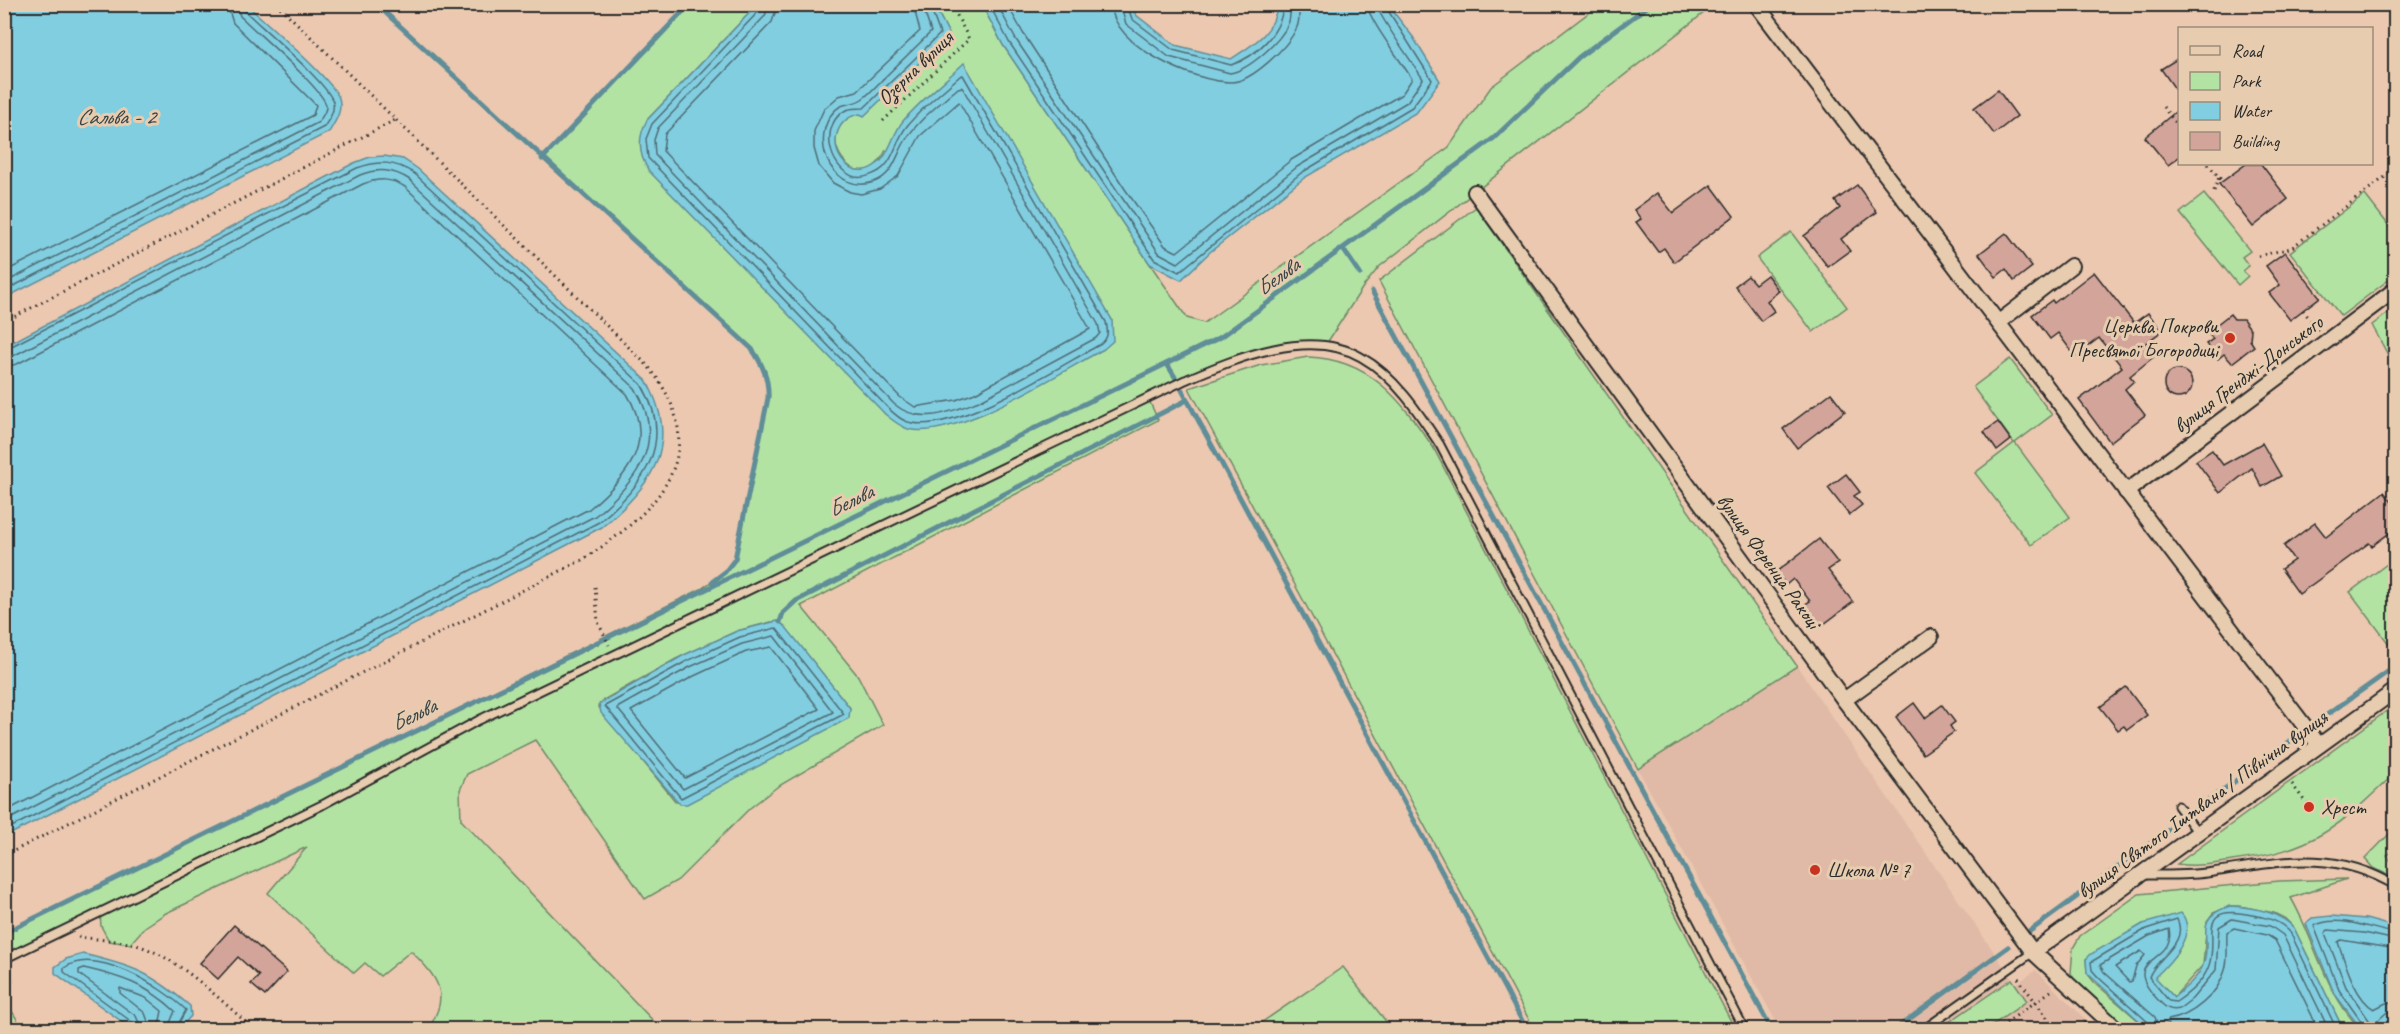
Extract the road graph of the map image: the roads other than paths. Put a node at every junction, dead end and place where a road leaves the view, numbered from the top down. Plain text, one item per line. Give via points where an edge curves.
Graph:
1 (1756, 4) edge
2 (1475, 192) dead end
3 (2071, 266) dead end
4 (2396, 289) edge
5 (1999, 322) junction
6 (2126, 492) junction
7 (1931, 637) dead end
8 (2396, 690) edge
9 (1844, 700) junction
10 (2319, 745) junction
11 (2178, 806) dead end
12 (2198, 833) junction
13 (2139, 875) junction
14 (2396, 886) edge
15 (2033, 952) junction
16 (4, 959) edge
17 (1745, 1029) edge
18 (1923, 1029) edge
19 (2118, 1029) edge

1 - 5 street
2 - 9 street, вулиця Ференца Ракоці
3 - 5 street
4 - 6 street, вулиця Гренджі-Донського
5 - 6 street
6 - 10 street
7 - 9 street
8 - 10 street, вулиця Святого Іштвана / Північна вулиця
9 - 15 street, вулиця Ференца Ракоці
10 - 12 street, вулиця Святого Іштвана / Північна вулиця
11 - 12 lane
12 - 13 street, вулиця Святого Іштвана / Північна вулиця
13 - 14 lane via 2211,873 2308,860 2343,864 2378,875
13 - 15 street, вулиця Святого Іштвана / Північна вулиця
15 - 18 lane
15 - 19 street, вулиця Ференца Ракоці
16 - 17 lane via 321,805 488,715 1185,380 1263,352 1325,346 1361,356 1376,367 1409,401 1440,445

